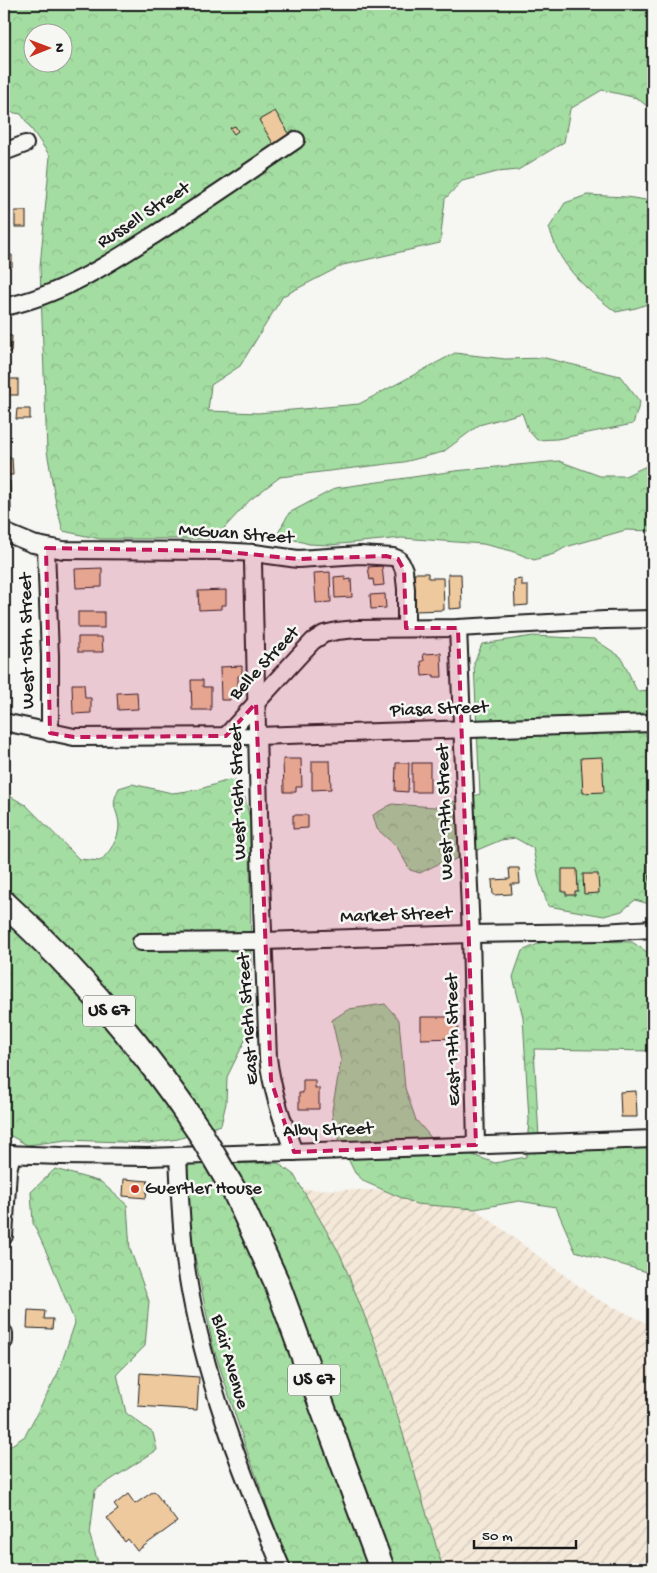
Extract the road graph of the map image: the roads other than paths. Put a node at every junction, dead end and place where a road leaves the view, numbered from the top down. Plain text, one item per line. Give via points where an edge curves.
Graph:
1 (296, 140) dead end
2 (25, 144) dead end
3 (4, 152) edge
4 (4, 307) edge
5 (4, 532) edge
6 (46, 548) junction
7 (254, 553) junction
8 (653, 619) edge
9 (406, 628) junction
10 (458, 628) junction
11 (256, 703) junction
12 (4, 722) edge
13 (653, 724) edge
14 (462, 730) junction
15 (50, 733) junction
16 (226, 736) junction
17 (257, 736) junction
18 (4, 903) edge
19 (653, 929) edge
20 (471, 934) junction
21 (264, 941) junction
22 (141, 942) dead end
23 (653, 1139) edge
24 (476, 1146) junction
25 (294, 1152) junction
26 (8, 1154) edge
27 (178, 1156) junction
28 (4, 1236) edge
29 (4, 1333) edge
30 (4, 1340) edge
31 (282, 1569) edge
32 (382, 1569) edge

1 - 4 street, Russell Street via 115,260 44,296
2 - 3 street
5 - 6 street, McGuan Street
6 - 7 street, McGuan Street
6 - 15 street, West 15th Street
7 - 9 street, McGuan Street via 298,559 360,555 398,559 404,570
7 - 11 street, West 16th Street
8 - 10 street, Belle Street
9 - 10 street, Belle Street
9 - 11 street, Belle Street via 338,630 324,634 313,641
10 - 14 street, West 17th Street
11 - 16 street, Belle Street
11 - 17 street, West 16th Street
12 - 15 street
13 - 14 street, Piasa Street
14 - 17 street, Piasa Street
14 - 20 street, West 17th Street
15 - 16 street via 74,737
16 - 17 street, Piasa Street
17 - 21 street, West 16th Street
18 - 32 highway, US 67, bridge via 91,989 137,1045 199,1131 236,1194 276,1281
19 - 20 street, Market Street
20 - 21 street, Market Street
20 - 24 street, East 17th Street
21 - 22 street, Market Street
21 - 25 street, East 16th Street via 271,1080 280,1118
23 - 24 street, Alby Street
24 - 25 street, Alby Street
25 - 27 street, Alby Street
26 - 27 street, Alby Street
26 - 28 street
27 - 31 street, Blair Avenue via 187,1273 205,1355 239,1463
29 - 30 street

